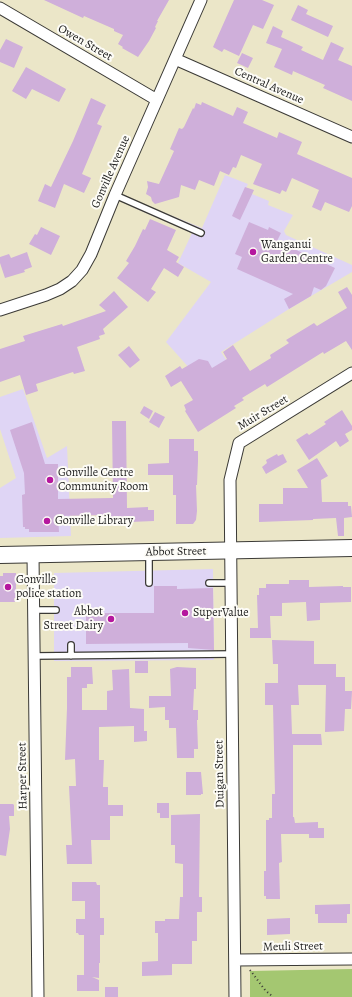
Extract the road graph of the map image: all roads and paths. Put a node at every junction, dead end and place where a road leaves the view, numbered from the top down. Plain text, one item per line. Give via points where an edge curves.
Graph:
1 (201, 0) edge
2 (0, 8) edge
3 (175, 59) junction
4 (157, 100) junction
5 (352, 137) edge
6 (115, 195) junction
7 (201, 233) dead end
8 (0, 310) edge
9 (352, 373) edge
10 (352, 548) edge
11 (231, 551) junction
12 (149, 553) junction
13 (0, 555) edge
14 (33, 555) junction
15 (149, 583) dead end
16 (209, 583) dead end
17 (231, 583) junction
18 (34, 610) junction
19 (56, 610) dead end
20 (71, 644) dead end
21 (232, 654) junction
22 (34, 656) junction
23 (71, 656) junction
24 (352, 959) edge
25 (240, 960) junction
26 (38, 997) edge
27 (235, 997) edge
28 (273, 997) edge

1 - 3 street, Gonville Avenue
2 - 4 street, Owen Street
3 - 4 street, Gonville Avenue
3 - 5 street, Central Avenue
4 - 6 street, Gonville Avenue
6 - 7 lane
6 - 8 street, Gonville Avenue via 82,270 72,281 46,295
9 - 11 street, Muir Street via 239,443 230,480
10 - 11 street, Abbot Street
11 - 12 street, Abbot Street
11 - 17 street, Duigan Street
12 - 14 street, Abbot Street
12 - 15 lane
13 - 14 street, Abbot Street
14 - 18 street, Harper Street
16 - 17 lane
17 - 21 street, Duigan Street
18 - 19 lane
18 - 22 street, Harper Street
20 - 23 lane
21 - 23 lane
21 - 25 street, Duigan Street
22 - 23 lane
22 - 26 street, Harper Street
24 - 25 street, Meuli Street
25 - 27 street, Duigan Street
25 - 28 path

